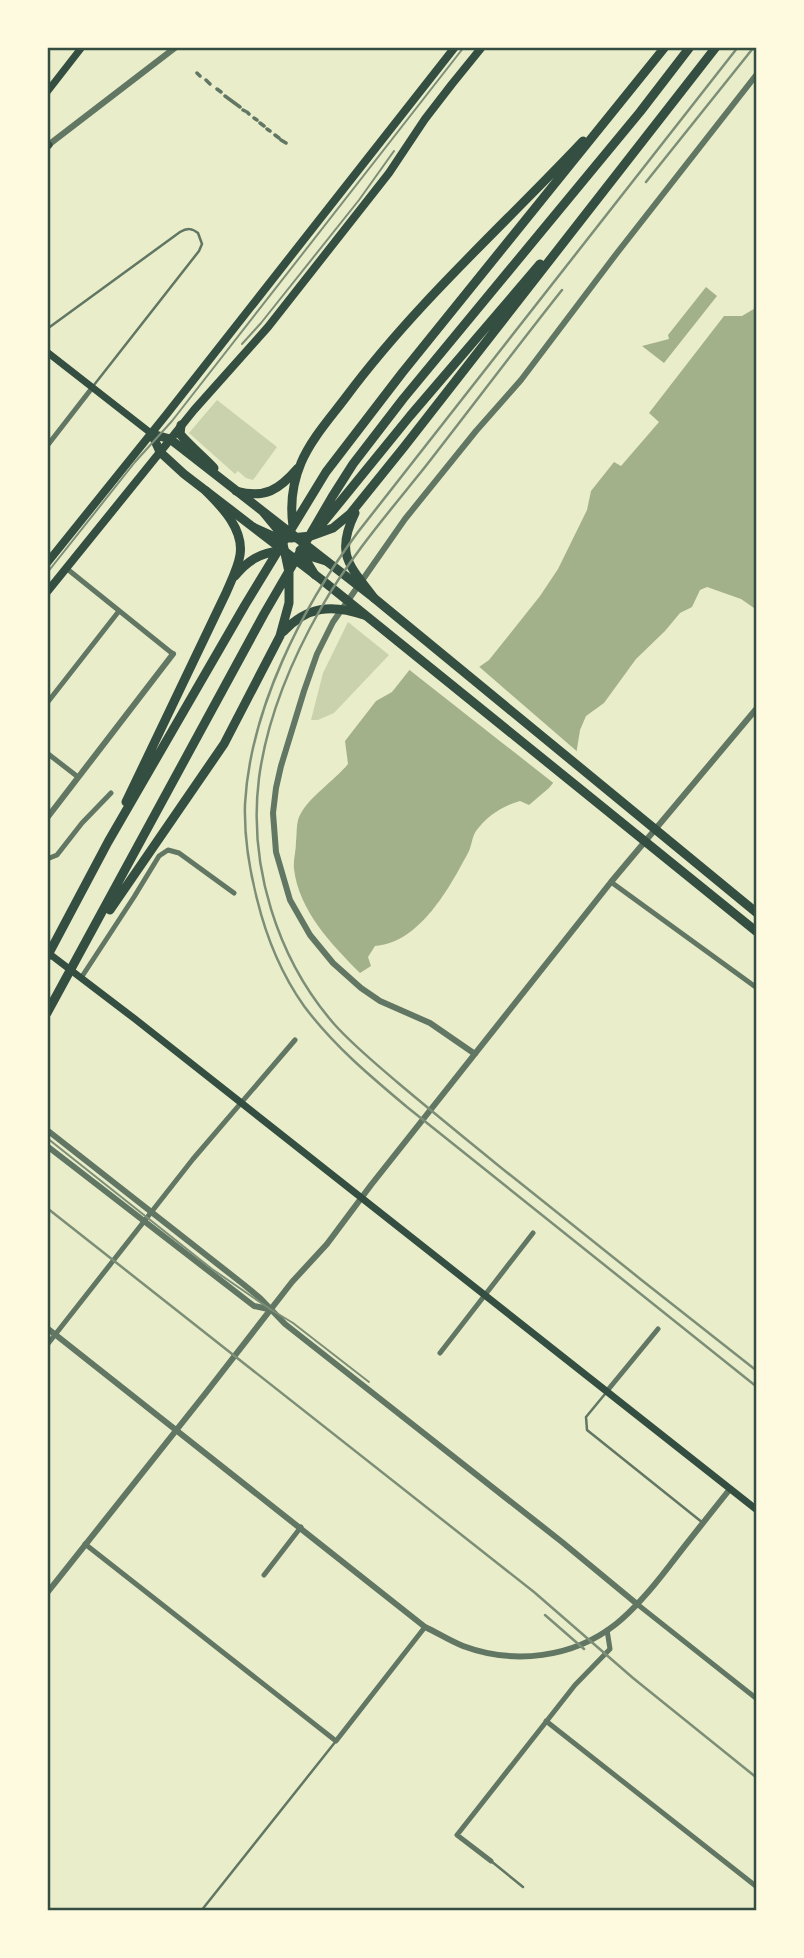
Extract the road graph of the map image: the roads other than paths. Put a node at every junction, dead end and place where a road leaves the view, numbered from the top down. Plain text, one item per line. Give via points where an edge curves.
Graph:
1 (82, 47) edge
2 (455, 47) edge
3 (482, 47) edge
4 (665, 47) edge
5 (688, 47) edge
6 (716, 47) edge
7 (170, 49) edge
8 (757, 74) edge
9 (206, 80) dead end
10 (210, 84) dead end
11 (47, 92) edge
12 (225, 96) dead end
13 (623, 99) junction
14 (245, 111) dead end
15 (279, 137) dead end
16 (286, 144) dead end
17 (48, 146) edge
18 (626, 162) junction
19 (47, 329) edge
20 (47, 352) edge
21 (92, 388) junction
22 (181, 425) junction
23 (152, 434) junction
24 (170, 439) junction
25 (47, 446) edge
26 (160, 452) junction
27 (299, 467) junction
28 (226, 483) junction
29 (206, 491) junction
30 (236, 491) junction
31 (359, 504) junction
32 (264, 513) junction
33 (255, 528) junction
34 (281, 538) junction
35 (296, 538) junction
36 (285, 551) junction
37 (301, 553) junction
38 (326, 561) junction
39 (47, 563) edge
40 (66, 568) junction
41 (236, 573) junction
42 (288, 574) junction
43 (315, 575) junction
44 (47, 592) edge
45 (374, 598) junction
46 (120, 611) junction
47 (364, 615) junction
48 (280, 636) junction
49 (173, 654) joint
50 (47, 703) edge
51 (757, 708) edge
52 (47, 753) edge
53 (78, 777) junction
54 (111, 793) dead end
55 (47, 818) edge
56 (108, 842) junction
57 (47, 859) edge
58 (611, 882) junction
59 (234, 893) dead end
60 (757, 913) edge
61 (757, 932) edge
62 (47, 954) edge
63 (78, 958) junction
64 (81, 978) junction
65 (757, 988) edge
66 (47, 1013) edge
67 (295, 1040) dead end
68 (475, 1054) junction
69 (241, 1102) junction
70 (47, 1130) edge
71 (47, 1146) edge
72 (362, 1198) junction
73 (151, 1213) junction
74 (144, 1222) junction
75 (533, 1233) dead end
76 (484, 1295) junction
77 (270, 1309) junction
78 (47, 1328) edge
79 (657, 1329) dead end
80 (55, 1334) junction
81 (47, 1345) edge
82 (440, 1353) dead end
83 (607, 1391) junction
84 (176, 1431) junction
85 (730, 1489) junction
86 (757, 1510) edge
87 (703, 1524) junction
88 (301, 1528) junction
89 (85, 1544) junction
90 (264, 1575) dead end
91 (47, 1593) edge
92 (637, 1604) junction
93 (425, 1627) junction
94 (607, 1630) junction
95 (757, 1699) edge
96 (546, 1721) junction
97 (336, 1741) junction
98 (491, 1861) joint
99 (523, 1887) dead end
100 (757, 1887) edge
101 (201, 1911) edge

1 - 11 main road
2 - 23 main road
3 - 22 main road via 268,327
4 - 13 highway
5 - 42 highway via 379,430 331,497
6 - 18 highway
7 - 17 street
8 - 68 street via 528,370 405,519 333,622 304,691 276,788 273,833 281,874 305,927 339,969 380,1001 430,1023
9 - 10 street
12 - 14 street
13 - 27 highway via 405,324 348,394
13 - 56 highway via 334,460
15 - 16 street
18 - 31 highway
18 - 42 highway via 401,427 313,535
19 - 21 lane via 183,230 198,233 202,244 190,263
20 - 21 main road
21 - 23 main road
21 - 25 street
22 - 24 main road
22 - 28 highway via 180,434
23 - 24 highway
23 - 26 highway
23 - 39 main road
24 - 26 main road
24 - 28 highway
26 - 29 highway
26 - 40 main road
27 - 30 highway via 278,488 252,494
27 - 35 highway via 292,501
28 - 30 highway
29 - 33 highway
29 - 41 highway via 236,529 240,545
30 - 32 highway
31 - 35 highway via 333,528
31 - 45 highway via 345,534 344,549 352,569
32 - 34 highway
32 - 35 highway
33 - 34 highway
33 - 36 highway
34 - 35 highway
34 - 36 highway
35 - 37 highway
35 - 38 highway
36 - 37 highway
36 - 41 highway via 260,555
36 - 43 highway
36 - 48 highway via 290,595
37 - 38 highway
37 - 43 highway
38 - 45 highway
40 - 44 main road
40 - 46 street
41 - 56 highway
42 - 63 highway
43 - 47 highway
45 - 60 highway
46 - 49 street
46 - 50 street
47 - 48 highway via 337,608 318,610 294,622
47 - 61 highway
48 - 63 highway via 224,744
49 - 53 street
51 - 58 street
52 - 53 street
53 - 55 street
54 - 57 street via 57,855
56 - 62 highway
58 - 65 street
58 - 68 street
59 - 64 street via 168,850 159,856
62 - 64 main road
63 - 66 highway
64 - 69 main road
67 - 69 street
68 - 72 street
69 - 72 main road
69 - 73 street
70 - 73 street
71 - 74 street
72 - 76 main road
72 - 77 street
73 - 74 street
73 - 77 street
74 - 77 street via 254,1306
74 - 80 street
75 - 76 street
76 - 82 street
76 - 83 main road
77 - 84 street
77 - 92 street
78 - 80 street
79 - 83 street
80 - 81 street
80 - 84 street
83 - 85 main road
83 - 87 lane via 586,1417 587,1430
84 - 88 street
84 - 89 street
85 - 86 main road
85 - 87 street
87 - 92 street
88 - 90 street
88 - 93 street
89 - 91 street
89 - 97 street
92 - 94 street
92 - 95 street
93 - 94 street via 462,1646 522,1657 554,1654
93 - 97 street
94 - 96 street via 610,1649
96 - 98 street via 457,1835
96 - 100 street
97 - 101 lane
98 - 99 lane

